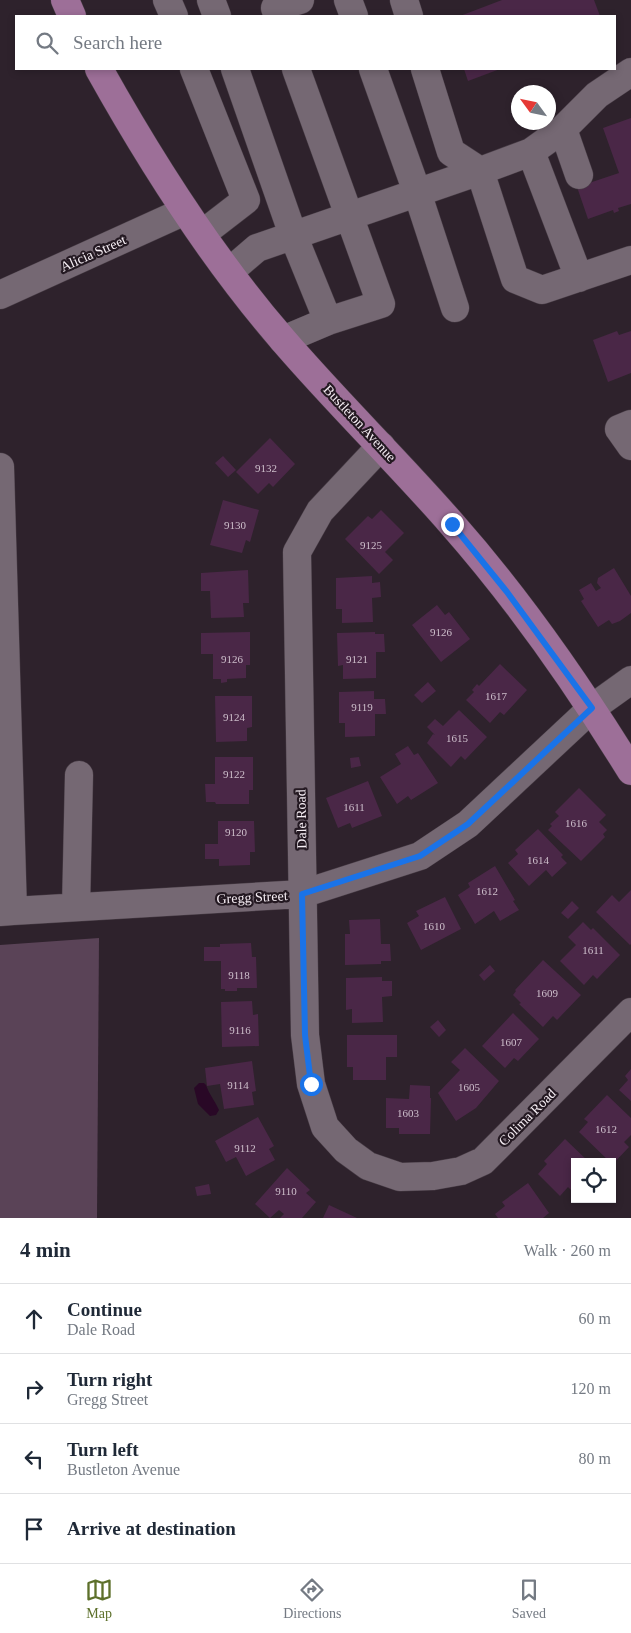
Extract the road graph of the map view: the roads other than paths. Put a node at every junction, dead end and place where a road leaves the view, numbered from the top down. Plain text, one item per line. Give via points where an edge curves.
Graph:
1 (65, 0) edge
2 (168, 0) edge
3 (211, 0) edge
4 (300, 0) edge
5 (348, 0) edge
6 (404, 0) edge
7 (275, 8) edge
8 (72, 15) edge
9 (174, 15) edge
10 (216, 15) edge
11 (354, 15) edge
12 (409, 15) edge
13 (99, 70) edge
14 (194, 70) edge
15 (235, 70) edge
16 (296, 70) edge
17 (373, 70) edge
18 (425, 70) edge
19 (631, 72) edge
20 (563, 129) junction
21 (531, 152) junction
22 (480, 171) junction
23 (580, 175) dead end
24 (276, 186) junction
25 (417, 192) junction
26 (246, 200) junction
27 (185, 211) junction
28 (348, 216) junction
29 (202, 234) junction
30 (293, 235) junction
31 (631, 260) edge
32 (229, 272) junction
33 (579, 278) junction
34 (0, 295) edge
35 (455, 308) dead end
36 (328, 321) junction
37 (283, 340) junction
38 (631, 424) edge
39 (380, 446) junction
40 (631, 446) edge
41 (0, 467) edge
42 (631, 680) edge
43 (592, 708) junction
44 (631, 771) edge
45 (79, 775) dead end
46 (302, 894) junction
47 (76, 908) junction
48 (6, 912) edge
49 (631, 1012) edge
50 (400, 1177) joint

1 - 8 main road
2 - 9 street
3 - 10 street
4 - 7 street
5 - 11 street
6 - 12 street
13 - 27 main road, Bustleton Avenue
14 - 26 street
15 - 24 street
16 - 28 street
17 - 25 street
18 - 22 street via 451,152
19 - 20 street via 597,95
20 - 21 street
20 - 23 street
21 - 22 street
21 - 33 street
22 - 25 street
22 - 33 street via 515,279 542,290
24 - 26 street
24 - 30 street
25 - 28 street
25 - 35 street
26 - 29 street
27 - 29 main road, Bustleton Avenue
27 - 34 street, Alicia Street
28 - 30 street
28 - 36 street via 381,304
29 - 32 main road, Bustleton Avenue
30 - 32 street via 257,248
30 - 36 street
31 - 33 street
32 - 37 main road, Bustleton Avenue
36 - 37 street
37 - 39 main road, Bustleton Avenue
38 - 40 street via 619,429
39 - 43 main road, Bustleton Avenue via 452,524 507,592
39 - 46 street, Dale Road via 320,511 297,552
41 - 48 street
42 - 43 street, Gregg Street
43 - 44 main road, Bustleton Avenue
43 - 46 street, Gregg Street via 468,824 420,856
45 - 47 street
46 - 47 street, Gregg Street
46 - 50 street, Dale Road via 305,1035 316,1102 325,1127 346,1150 368,1166
47 - 48 street, Gregg Street
49 - 50 street, Colima Road via 483,1161 461,1171

